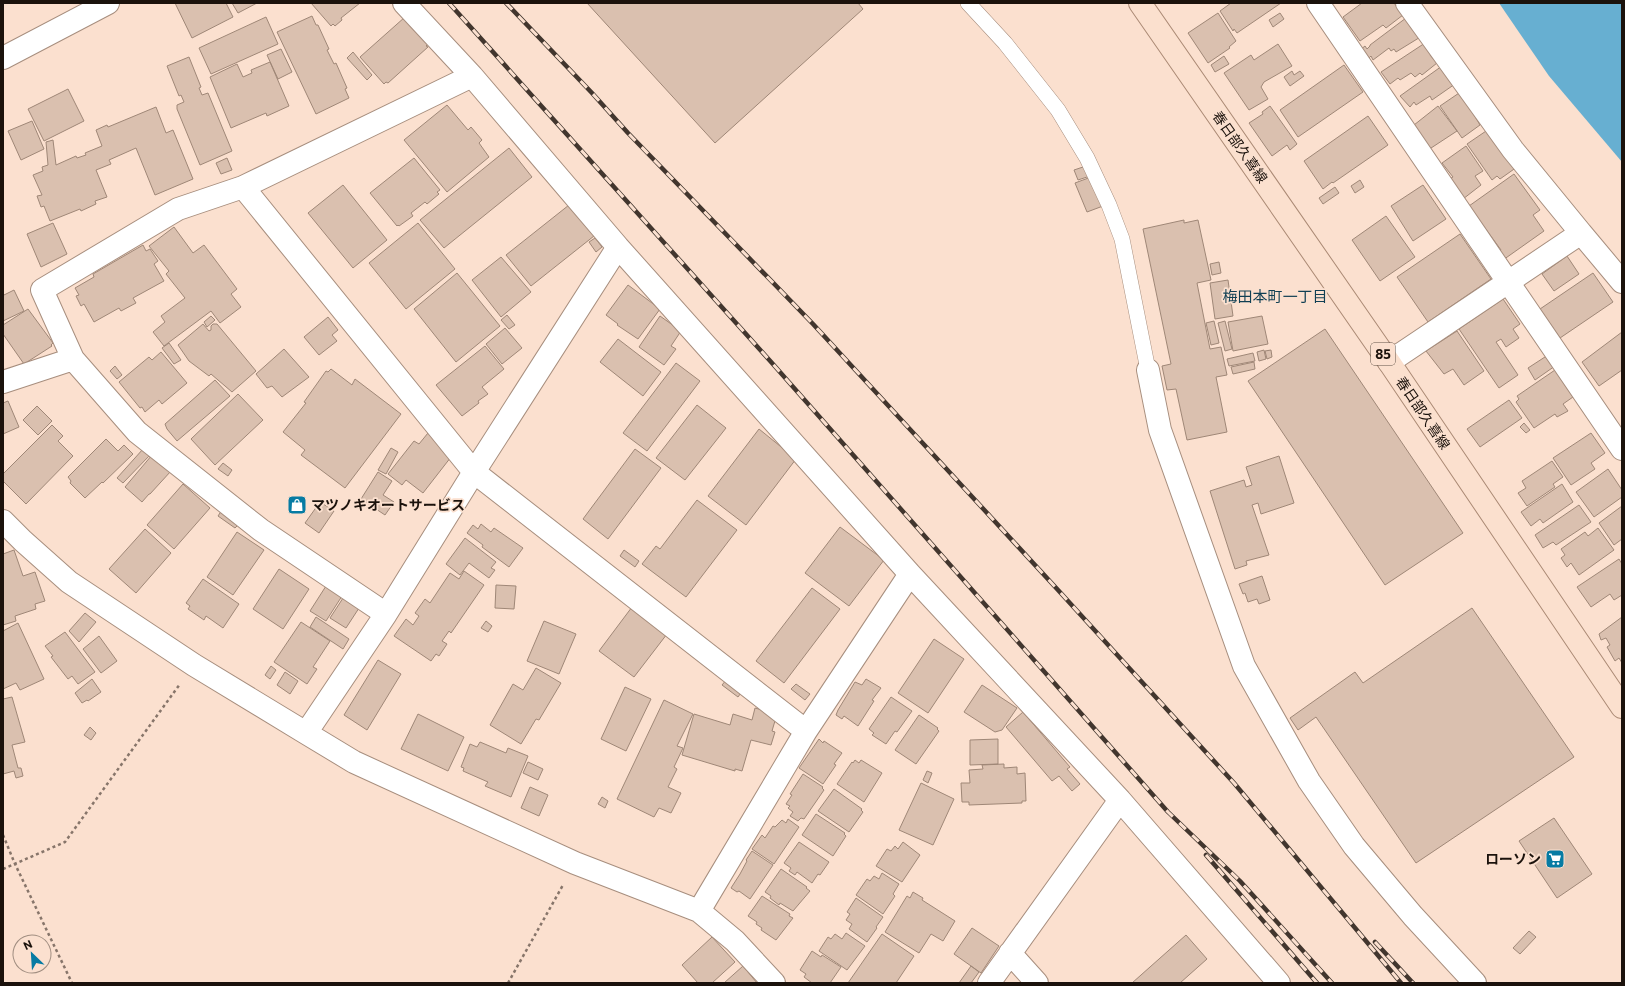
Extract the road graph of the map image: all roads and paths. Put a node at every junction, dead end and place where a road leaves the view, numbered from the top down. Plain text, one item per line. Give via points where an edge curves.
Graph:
1 (108, 3) edge
2 (404, 3) edge
3 (968, 3) edge
4 (1140, 3) edge
5 (1318, 3) edge
6 (1407, 3) edge
7 (80, 9) edge
8 (3, 58) edge
9 (472, 76) junction
10 (243, 187) junction
11 (1581, 233) junction
12 (618, 247) junction
13 (1508, 282) junction
14 (1622, 282) edge
15 (73, 359) junction
16 (1389, 362) junction
17 (1148, 370) joint
18 (3, 382) edge
19 (1622, 449) edge
20 (474, 472) junction
21 (3, 521) edge
22 (910, 574) junction
23 (386, 614) junction
24 (194, 665) junction
25 (1622, 707) edge
26 (806, 730) junction
27 (306, 734) junction
28 (1120, 800) junction
29 (3, 834) edge
30 (575, 863) junction
31 (15, 864) junction
32 (3, 869) edge
33 (699, 911) junction
34 (1010, 953) junction
35 (72, 983) edge
36 (508, 983) edge
37 (774, 983) edge
38 (989, 983) edge
39 (1037, 983) edge
40 (1279, 983) edge
41 (1475, 983) edge

1 - 7 street
2 - 9 street
3 - 17 lane via 1005,43 1058,110 1088,158 1122,239
4 - 16 main road, 春日部久喜線 / 85
5 - 13 street
6 - 11 street via 1513,150
7 - 8 street
9 - 10 street
9 - 12 street
10 - 15 street via 178,209 42,290
10 - 20 street
11 - 13 street
11 - 14 street
12 - 20 street
12 - 22 street
13 - 16 street
13 - 19 street
15 - 18 street
15 - 23 street via 137,432 261,530
16 - 25 main road, 春日部久喜線 / 85
17 - 41 street via 1160,430 1244,666 1309,782 1354,846 1413,916
20 - 23 street
20 - 26 street
21 - 24 street via 69,582
22 - 26 street
22 - 28 street
23 - 27 street
24 - 27 street
24 - 31 path via 66,842
26 - 33 street
27 - 30 street via 354,762
28 - 34 street
28 - 40 street
29 - 31 path
30 - 33 street
30 - 36 path
31 - 32 path
31 - 35 path
33 - 37 street via 735,940
34 - 38 street
34 - 39 street

